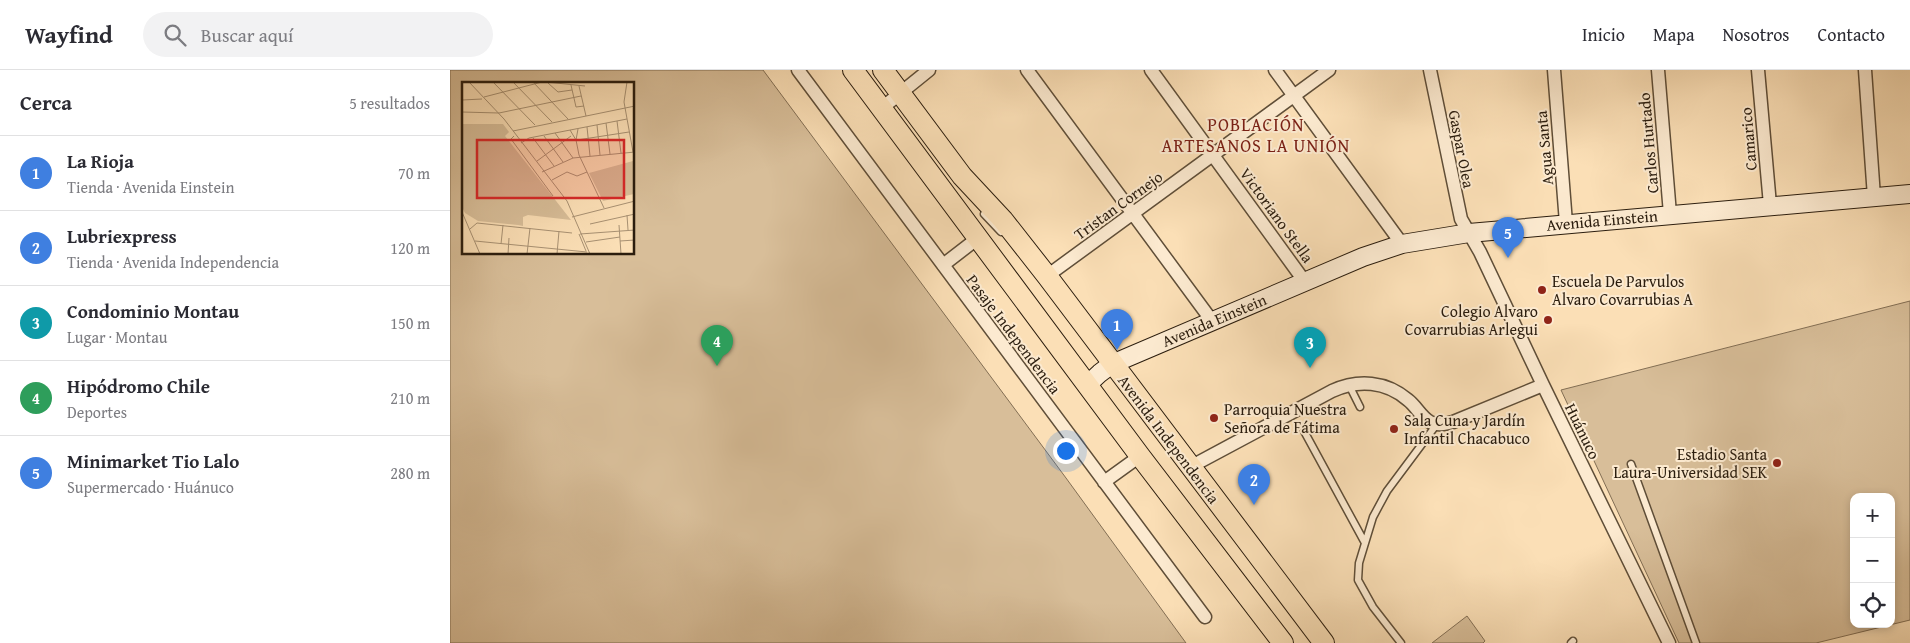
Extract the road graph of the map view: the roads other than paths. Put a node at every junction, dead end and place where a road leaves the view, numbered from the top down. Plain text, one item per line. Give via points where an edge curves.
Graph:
1 (798, 70) edge
2 (853, 70) edge
3 (874, 70) edge
4 (883, 70) edge
5 (929, 70) edge
6 (1027, 70) edge
7 (1151, 70) edge
8 (1275, 70) edge
9 (1329, 70) edge
10 (1430, 70) edge
11 (1554, 70) edge
12 (1658, 70) edge
13 (1758, 70) edge
14 (1865, 70) edge
15 (1294, 96) junction
16 (890, 101) junction
17 (916, 127) dead end
18 (1214, 155) junction
19 (1910, 194) edge
20 (1874, 197) junction
21 (1770, 205) junction
22 (982, 211) dead end
23 (1134, 214) junction
24 (1670, 214) junction
25 (1566, 223) junction
26 (1469, 233) junction
27 (978, 238) junction
28 (1008, 240) dead end
29 (1402, 244) junction
30 (943, 264) junction
31 (1047, 276) junction
32 (1305, 282) junction
33 (1212, 321) junction
34 (1099, 374) junction
35 (1349, 385) junction
36 (1542, 385) junction
37 (1360, 406) dead end
38 (1437, 424) junction
39 (1304, 432) dead end
40 (1140, 456) junction
41 (1631, 464) dead end
42 (1190, 467) junction
43 (1104, 482) junction
44 (1170, 483) dead end
45 (1365, 543) junction
46 (1205, 617) dead end
47 (1283, 643) edge
48 (1291, 643) edge
49 (1324, 643) edge
50 (1402, 643) edge
51 (1669, 643) edge
52 (1696, 643) edge

1 - 30 street, Pasaje Independencia
2 - 16 main road, Avenida Independencia
3 - 16 lane
4 - 16 main road, Avenida Independencia
5 - 16 street
6 - 23 street
7 - 18 street, Victoriano Stella
8 - 15 street
9 - 15 street, Tristan Cornejo
10 - 26 street, Gaspar Olea via 1458,211
11 - 25 street, Agua Santa
12 - 24 street, Carlos Hurtado
13 - 21 street, Camarico
14 - 20 street
15 - 18 street, Tristan Cornejo
15 - 29 street
16 - 17 lane
16 - 27 main road, Avenida Independencia
16 - 31 main road, Avenida Independencia via 1002,220
18 - 23 street, Tristan Cornejo
18 - 32 street, Victoriano Stella
19 - 20 main road, Avenida Einstein
20 - 21 main road, Avenida Einstein
21 - 24 main road, Avenida Einstein
22 - 28 lane
23 - 31 street, Tristan Cornejo
23 - 33 street
24 - 25 main road, Avenida Einstein
25 - 26 main road, Avenida Einstein
26 - 29 main road, Avenida Einstein
26 - 36 street, Huánuco
27 - 30 street
27 - 34 main road, Avenida Independencia
29 - 32 main road, Avenida Einstein
30 - 43 street, Pasaje Independencia
31 - 34 main road, Avenida Independencia
32 - 33 main road, Avenida Einstein
33 - 34 main road, Avenida Einstein
34 - 40 main road, Avenida Independencia
34 - 42 main road, Avenida Independencia
35 - 37 lane
35 - 38 street via 1367,383 1388,387 1408,400 1427,420
35 - 42 street
36 - 38 street via 1453,422
36 - 51 street, Huánuco
38 - 45 lane via 1387,491 1373,517
39 - 45 lane
40 - 43 street
40 - 47 main road, Avenida Independencia
41 - 52 lane
42 - 49 main road, Avenida Independencia
43 - 46 street, Pasaje Independencia
44 - 48 lane
45 - 50 lane via 1358,580 1373,607

